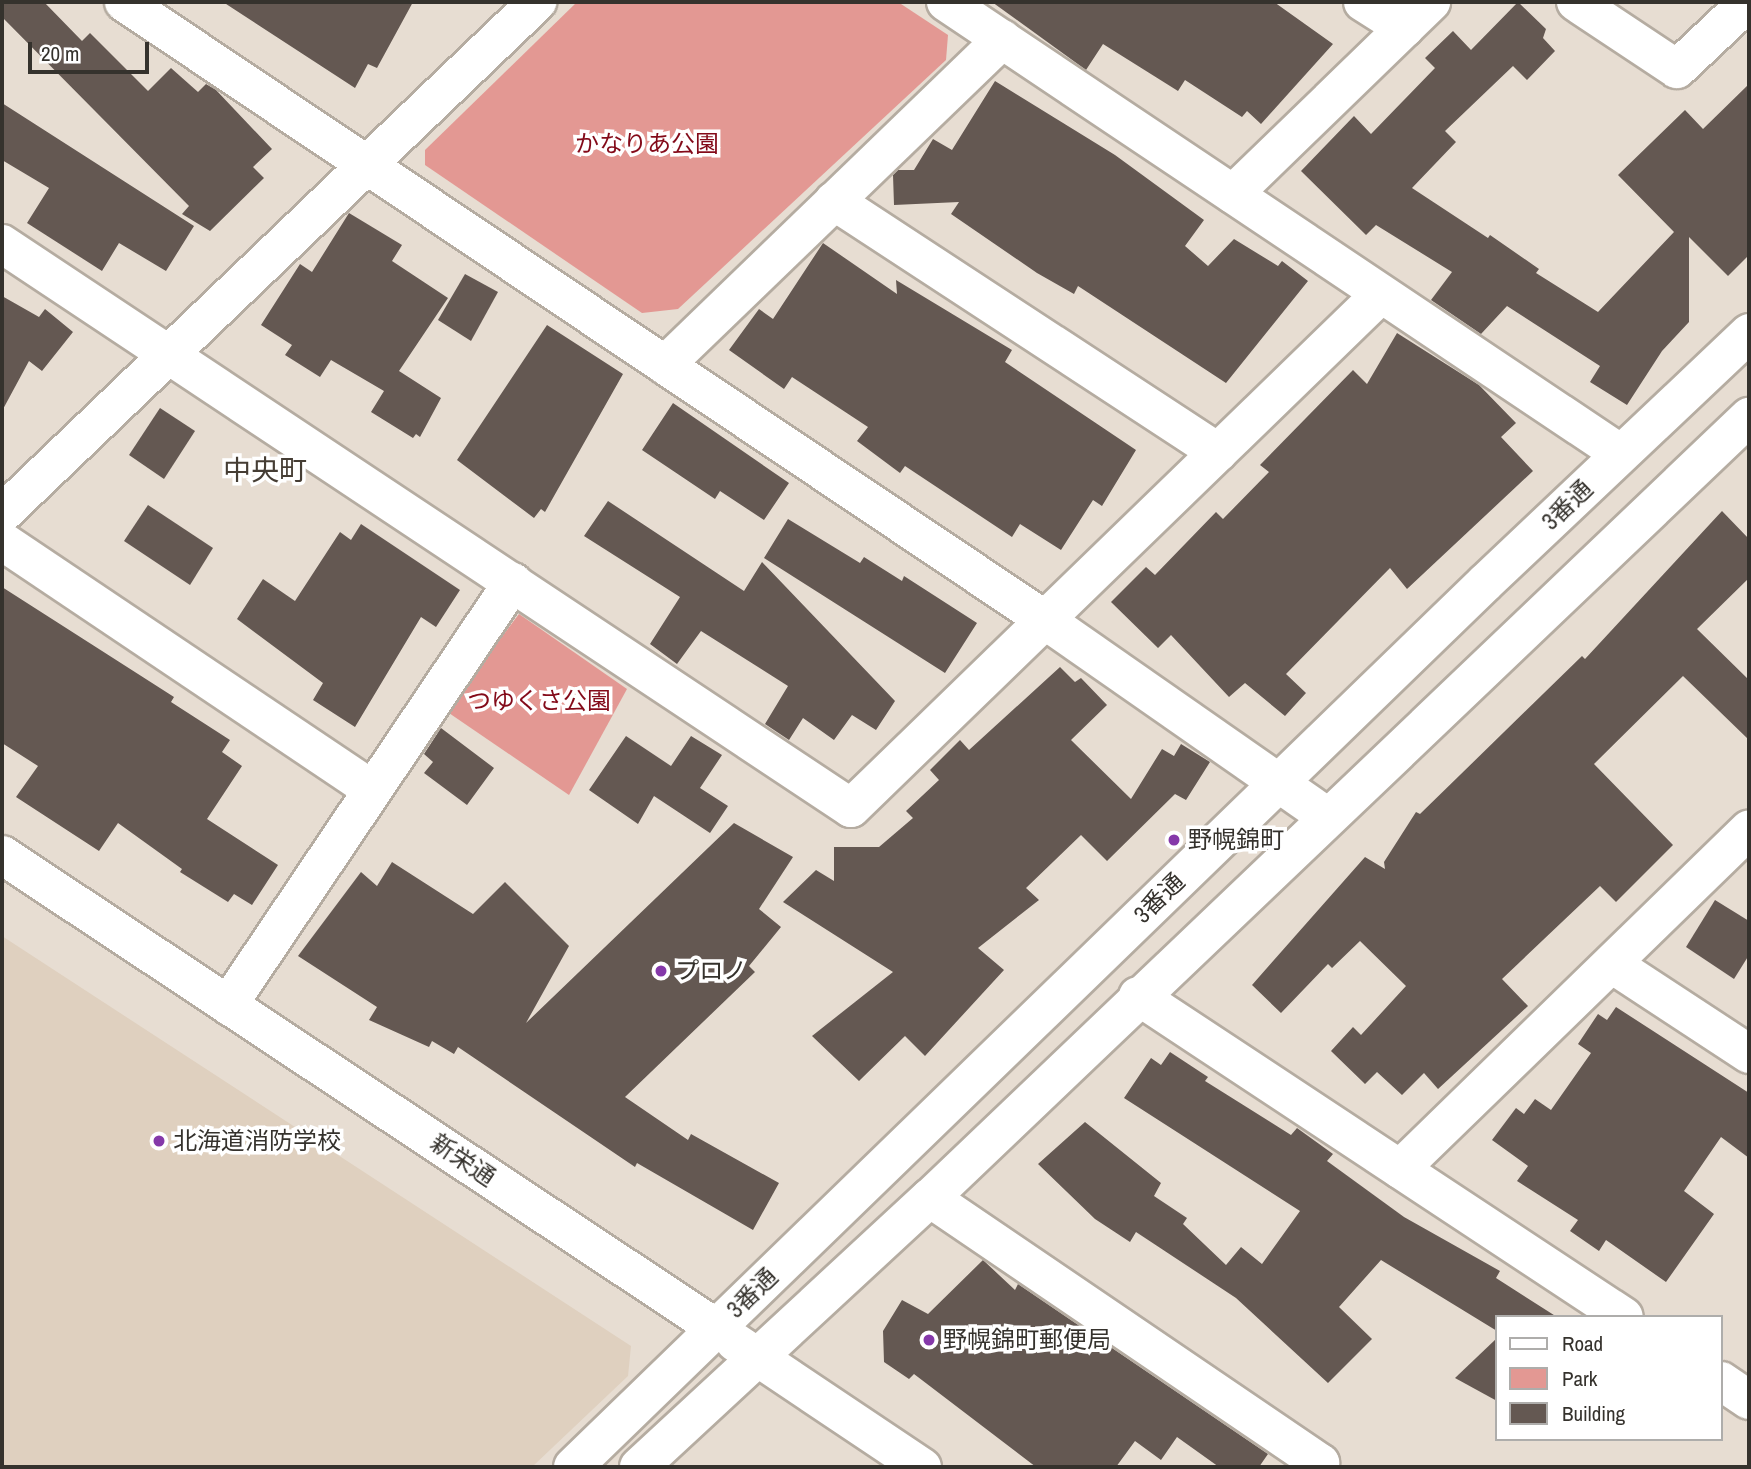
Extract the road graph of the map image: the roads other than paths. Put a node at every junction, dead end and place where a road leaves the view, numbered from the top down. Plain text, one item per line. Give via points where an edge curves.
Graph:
1 (124, 2) edge
2 (946, 2) edge
3 (1363, 2) edge
4 (1431, 2) edge
5 (1576, 2) edge
6 (1748, 2) edge
7 (533, 3) edge
8 (1404, 28) junction
9 (1002, 39) junction
10 (367, 165) junction
11 (1233, 194) junction
12 (834, 201) junction
13 (2, 244) edge
14 (1381, 294) junction
15 (1743, 349) edge
16 (169, 354) junction
17 (665, 365) junction
18 (1749, 417) edge
19 (1218, 452) junction
20 (1621, 454) junction
21 (2, 514) edge
22 (2, 541) edge
23 (513, 582) junction
24 (1045, 620) junction
25 (1280, 781) junction
26 (372, 790) junction
27 (1327, 817) junction
28 (1749, 830) edge
29 (2, 855) edge
30 (1612, 964) junction
31 (1138, 996) junction
32 (228, 1005) junction
33 (1749, 1054) edge
34 (1400, 1169) junction
35 (930, 1198) junction
36 (1621, 1315) edge
37 (716, 1328) junction
38 (757, 1356) junction
39 (1723, 1382) edge
40 (1749, 1399) edge
41 (573, 1467) edge
42 (639, 1467) edge
43 (922, 1467) edge
44 (1315, 1467) edge

1 - 10 street
2 - 9 street
3 - 8 street
4 - 8 street
5 - 6 street via 1677,69
7 - 10 street
8 - 11 street
9 - 11 street
9 - 12 street
10 - 16 street
10 - 17 street
11 - 14 street
12 - 17 street
12 - 19 street
13 - 16 street
14 - 19 street
14 - 20 street
15 - 20 street, 3番通
16 - 21 street
16 - 23 street
17 - 24 street
18 - 27 street, 3番通
19 - 24 street
20 - 25 street, 3番通
22 - 26 street
23 - 24 street via 851,808
23 - 26 street
24 - 25 street
25 - 27 street
25 - 37 street, 3番通
26 - 32 street
27 - 31 street, 3番通
28 - 30 street
29 - 32 street, 新栄通
30 - 33 street
30 - 34 street
31 - 34 street
31 - 35 street, 3番通
32 - 37 street, 新栄通
34 - 36 street
35 - 38 street, 3番通
35 - 44 street via 1320,1463
37 - 38 street, 新栄通
37 - 41 street, 3番通
38 - 42 street, 3番通
38 - 43 street, 新栄通
39 - 40 street

